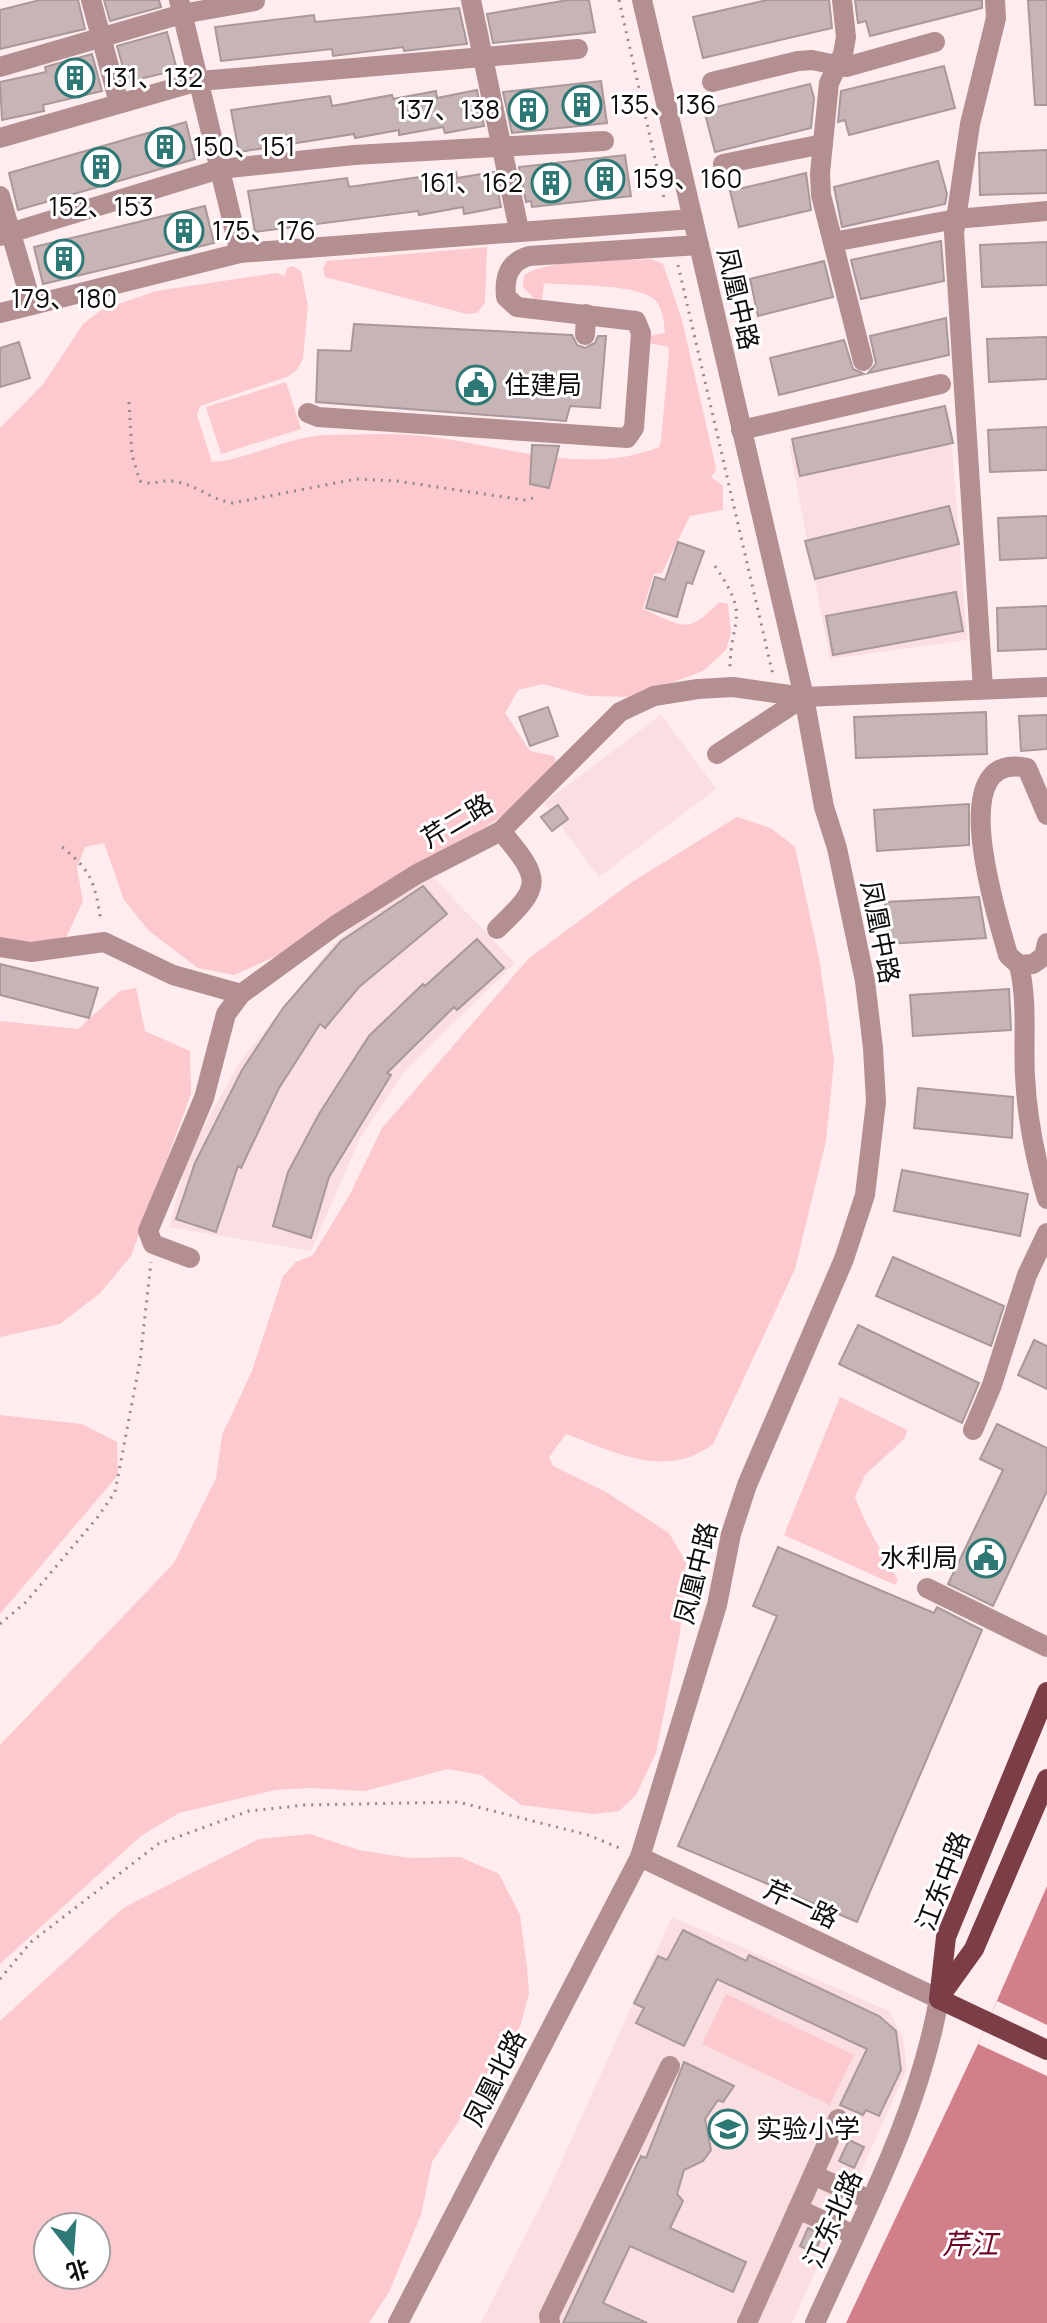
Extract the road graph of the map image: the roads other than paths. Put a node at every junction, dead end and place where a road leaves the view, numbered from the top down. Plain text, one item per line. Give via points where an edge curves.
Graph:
1 (91, 0) edge
2 (471, 0) edge
3 (642, 0) edge
4 (842, 0) edge
5 (995, 0) edge
6 (255, 1) edge
7 (181, 7) edge
8 (101, 37) junction
9 (935, 42) dead end
10 (578, 49) dead end
11 (483, 56) junction
12 (0, 67) edge
13 (837, 67) junction
14 (199, 81) junction
15 (712, 82) dead end
16 (119, 103) junction
17 (0, 138) edge
18 (604, 141) dead end
19 (823, 144) junction
20 (502, 147) junction
21 (723, 164) dead end
22 (220, 169) junction
23 (0, 196) edge
24 (1047, 211) edge
25 (693, 219) junction
26 (956, 219) junction
27 (519, 230) junction
28 (6, 234) edge
29 (833, 242) junction
30 (699, 245) junction
31 (240, 253) junction
32 (32, 305) junction
33 (0, 313) edge
34 (586, 314) junction
35 (585, 335) dead end
36 (863, 361) dead end
37 (941, 384) dead end
38 (308, 413) dead end
39 (741, 430) junction
40 (1047, 687) edge
41 (983, 689) junction
42 (804, 697) junction
43 (717, 754) dead end
44 (1047, 815) edge
45 (501, 831) junction
46 (497, 929) dead end
47 (1047, 943) edge
48 (0, 947) edge
49 (1019, 965) junction
50 (241, 994) junction
51 (1047, 1199) edge
52 (1047, 1233) edge
53 (190, 1258) dead end
54 (973, 1430) dead end
55 (927, 1588) dead end
56 (1047, 1647) edge
57 (1047, 1692) edge
58 (1047, 1779) edge
59 (640, 1857) junction
60 (939, 1999) junction
61 (1047, 2050) edge
62 (670, 2066) dead end
63 (838, 2119) dead end
64 (813, 2175) junction
65 (870, 2200) junction
66 (798, 2209) junction
67 (854, 2235) junction
68 (398, 2323) edge
69 (550, 2323) edge
70 (747, 2323) edge
71 (815, 2323) edge

1 - 8 street
2 - 11 street
3 - 25 street, 凤凰中路
4 - 13 street via 846,37
5 - 26 street via 996,18 970,124
6 - 7 street
7 - 8 street
7 - 14 street
8 - 12 street
8 - 16 street
9 - 13 street
10 - 11 street
11 - 14 street
11 - 20 street
13 - 15 street via 798,61
13 - 19 street via 829,83
14 - 16 street
14 - 22 street
16 - 17 street
18 - 20 street
19 - 21 street
19 - 29 street via 821,195
20 - 22 street
20 - 27 street
22 - 28 street
22 - 31 street
23 - 28 street
24 - 26 street
25 - 27 street
25 - 30 street, 凤凰中路
26 - 29 street
26 - 41 street
27 - 31 street
28 - 32 street
29 - 36 street
30 - 34 street via 529,256 509,270 505,293 514,305
30 - 39 street, 凤凰中路
31 - 32 street
32 - 33 street
34 - 35 street
34 - 38 street via 630,318 640,327 634,428 627,438
37 - 39 street
39 - 42 street, 凤凰中路
40 - 41 street, 芹二路
41 - 42 street, 芹二路
42 - 43 street
42 - 45 street, 芹二路 via 733,687 654,696 620,712
42 - 59 street, 凤凰中路 via 824,807 825,848 853,977 863,1130 826,1302 747,1485 717,1605
44 - 49 street via 1027,768 1013,765 997,771 984,789 979,810 989,885 1008,955
45 - 46 street via 527,866 532,890
45 - 50 street, 芹二路 via 417,874
47 - 49 street via 1044,956
48 - 50 street via 31,952 104,942 173,975
49 - 51 street via 1028,1030 1025,1075 1032,1148
50 - 53 street, 芹二路 via 226,1014 204,1098 148,1231 149,1239
52 - 54 street
55 - 56 street
57 - 60 main road, 江东中路 via 946,1937
58 - 60 main road, 江东中路 via 974,1949
59 - 60 street, 芹一路
59 - 68 street, 凤凰北路
60 - 61 main road
60 - 65 street, 江东北路 via 914,2100
62 - 69 street
63 - 64 street
64 - 65 street
64 - 66 street
65 - 67 street, 江东北路
66 - 67 street
66 - 70 street
67 - 71 street, 江东北路

